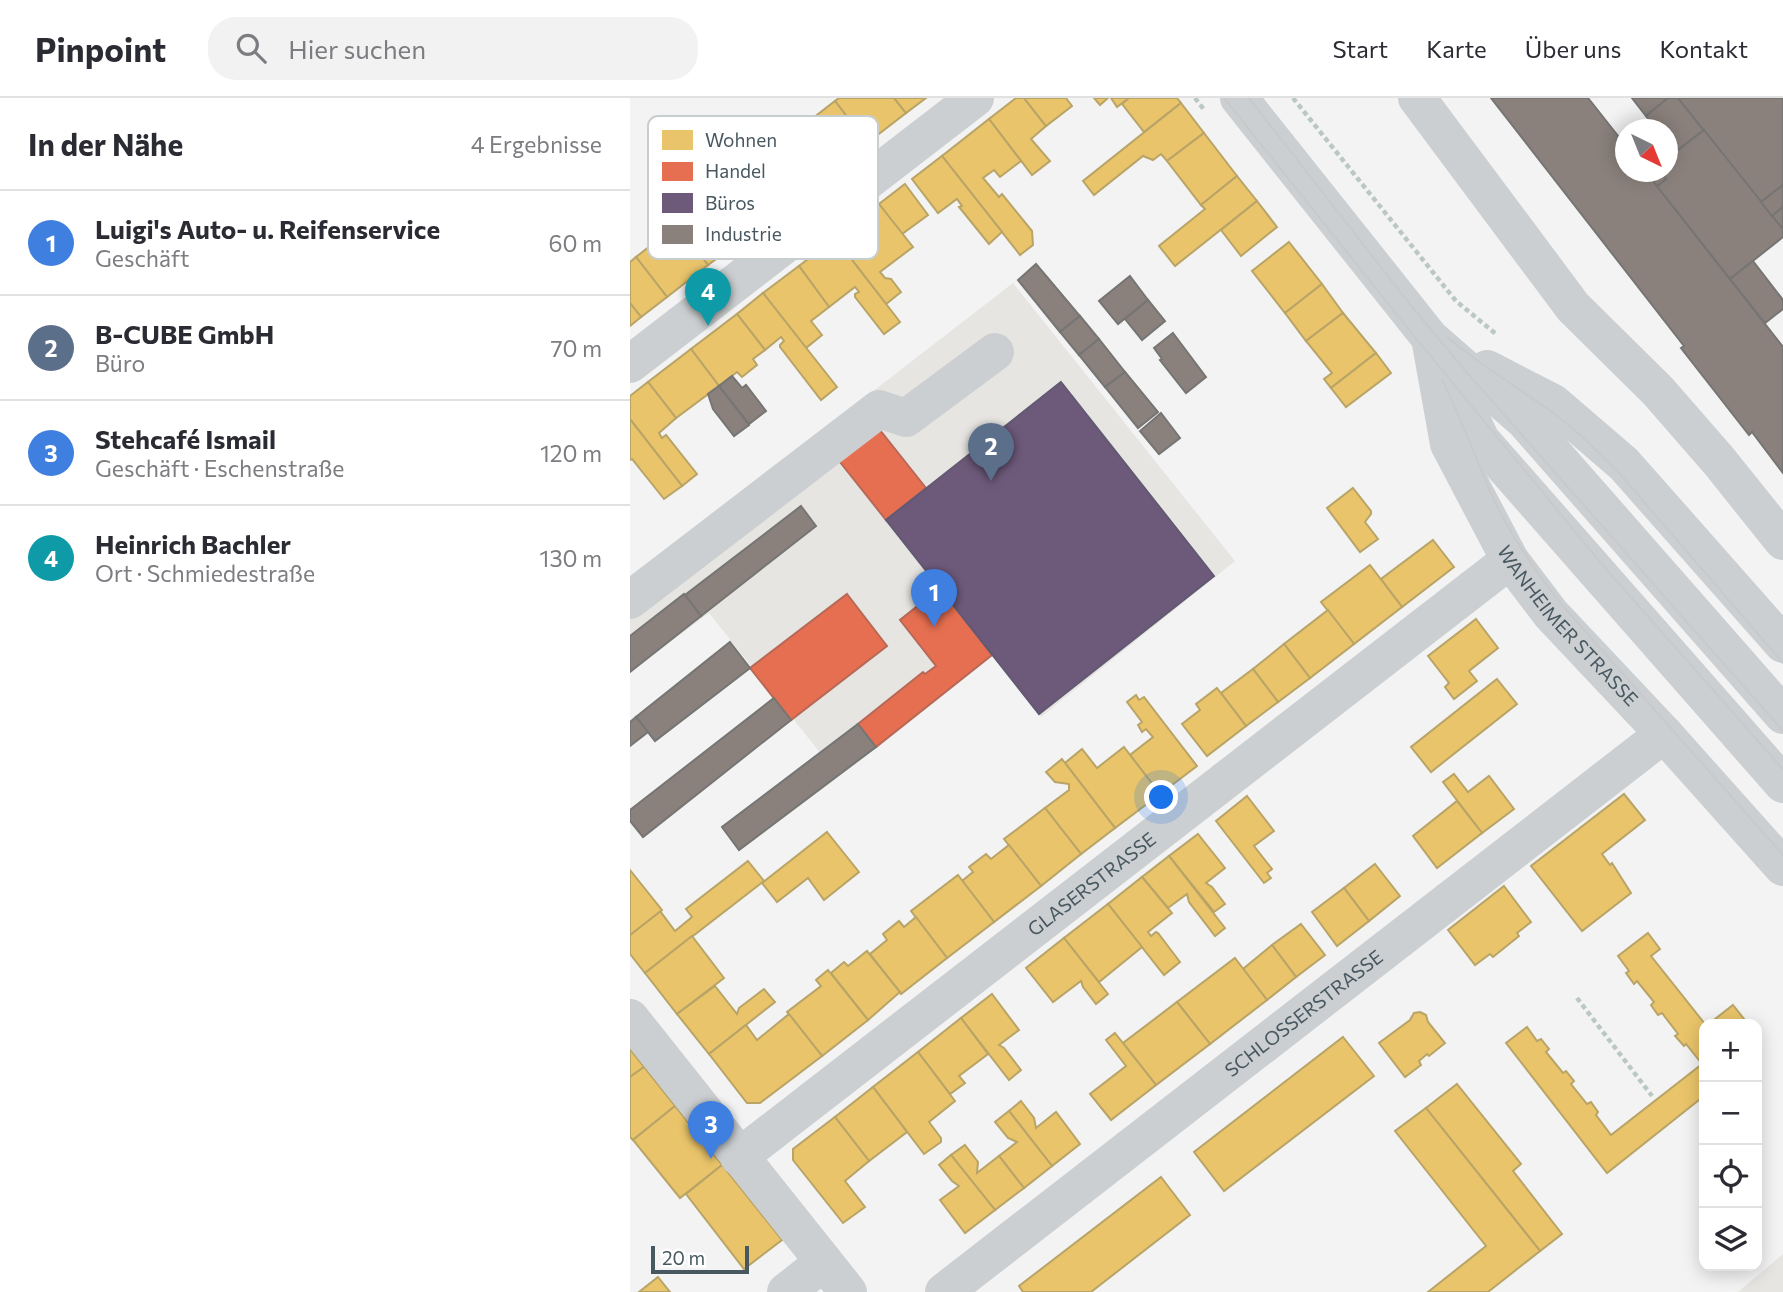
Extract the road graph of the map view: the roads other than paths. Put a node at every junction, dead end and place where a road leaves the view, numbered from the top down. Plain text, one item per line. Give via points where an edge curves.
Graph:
1 (975, 98) edge
2 (1417, 98) edge
3 (1225, 109) edge
4 (878, 173) edge
5 (766, 259) edge
6 (1430, 338) junction
7 (995, 352) dead end
8 (630, 364) edge
9 (1783, 541) edge
10 (1510, 560) junction
11 (630, 600) edge
12 (1783, 644) edge
13 (1783, 715) edge
14 (1664, 734) junction
15 (1783, 784) edge
16 (1783, 867) edge
17 (630, 1018) edge
18 (739, 1157) junction
19 (824, 1262) junction
20 (786, 1292) edge
21 (848, 1292) edge
22 (944, 1292) edge

1 - 4 street
2 - 9 street via 1573,307 1658,391
3 - 6 street, WANHEIMER STRASSE
5 - 8 street
6 - 10 street, WANHEIMER STRASSE via 1449,444
6 - 12 street, WANHEIMER STRASSE via 1553,403 1614,455
6 - 13 street, WANHEIMER STRASSE via 1525,421
6 - 15 street, WANHEIMER STRASSE via 1482,440
7 - 11 street via 906,418 880,409
10 - 14 street, WANHEIMER STRASSE via 1551,614
10 - 18 street, GLASERSTRASSE
14 - 16 street, WANHEIMER STRASSE
14 - 22 street, SCHLOSSERSTRASSE
17 - 18 street
18 - 19 street
19 - 20 street
19 - 21 street

